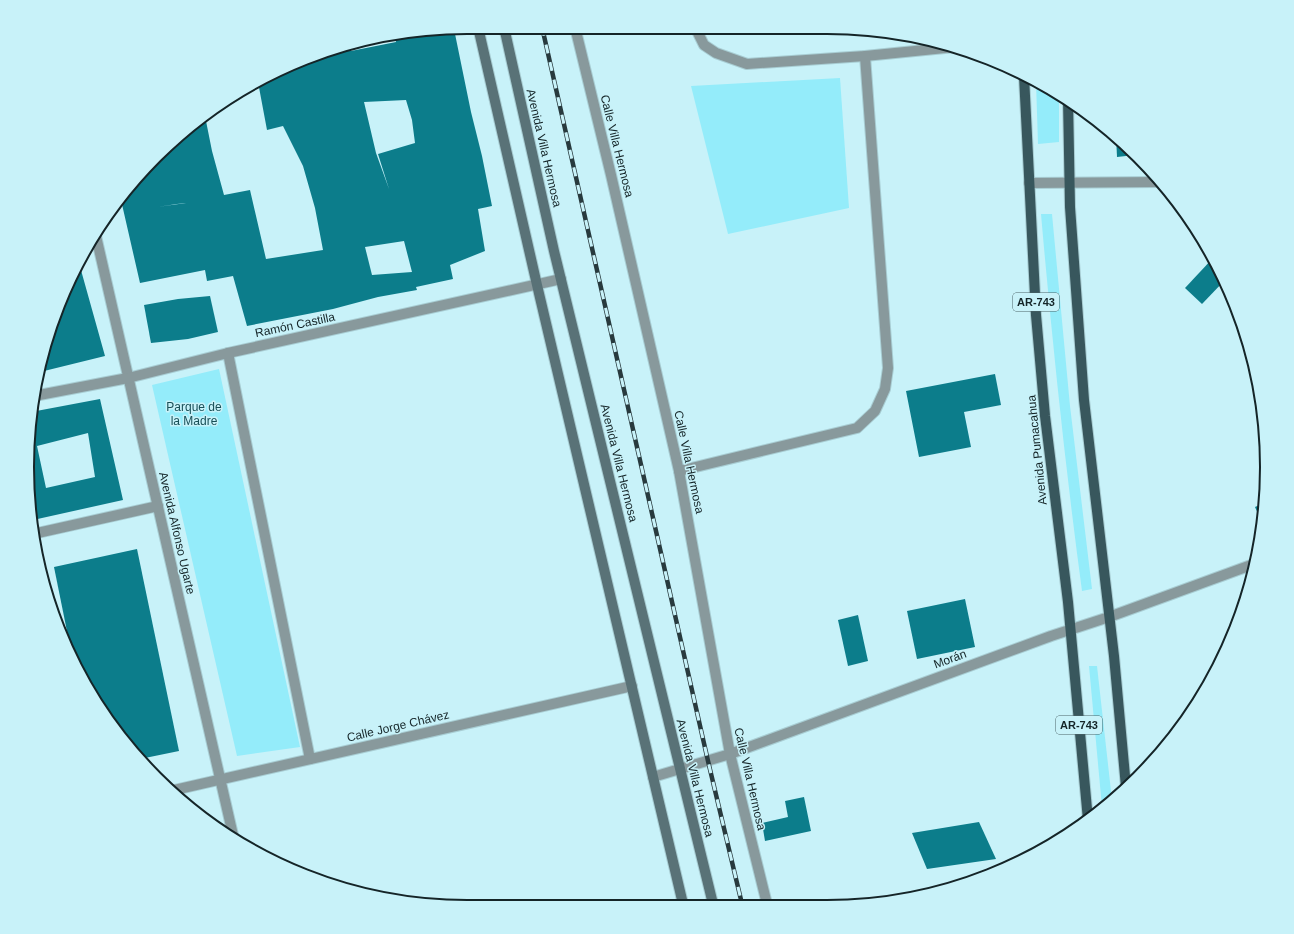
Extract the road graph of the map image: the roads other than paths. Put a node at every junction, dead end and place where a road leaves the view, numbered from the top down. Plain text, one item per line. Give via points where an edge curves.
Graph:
1 (480, 34) edge
2 (506, 34) edge
3 (576, 34) edge
4 (698, 34) edge
5 (938, 49) edge
6 (865, 56) junction
7 (1024, 82) edge
8 (1068, 107) edge
9 (1153, 182) edge
10 (1029, 183) junction
11 (1069, 183) junction
12 (97, 242) edge
13 (561, 279) junction
14 (536, 285) junction
15 (228, 353) junction
16 (128, 378) junction
17 (40, 395) edge
18 (679, 471) junction
19 (158, 506) junction
20 (39, 533) edge
21 (1248, 566) edge
22 (1109, 617) junction
23 (1070, 629) junction
24 (632, 686) junction
25 (730, 754) junction
26 (310, 759) junction
27 (679, 768) junction
28 (653, 776) junction
29 (219, 779) junction
30 (1125, 780) edge
31 (178, 789) edge
32 (1087, 814) edge
33 (232, 831) edge
34 (682, 900) edge
35 (712, 900) edge
36 (766, 900) edge

1 - 14 main road
2 - 13 main road, Avenida Villa Hermosa
3 - 18 street, Calle Villa Hermosa
4 - 6 street via 704,45 716,53 747,64
5 - 6 street
6 - 18 street via 888,368 885,390 876,411 857,428
7 - 10 main road, Avenida Pumacahua / AR-743
8 - 11 main road, AR-743
9 - 11 street
10 - 11 street
10 - 23 main road, Avenida Pumacahua / AR-743 via 1036,315 1045,416
11 - 22 main road, AR-743 via 1084,400
12 - 16 street, Avenida Alfonso Ugarte
13 - 14 street, Ramón Castilla
13 - 27 main road, Avenida Villa Hermosa
14 - 15 street, Ramón Castilla
14 - 24 main road
15 - 16 street, Ramón Castilla
15 - 26 street
16 - 17 street, Ramón Castilla
16 - 19 street, Avenida Alfonso Ugarte
18 - 25 street, Calle Villa Hermosa
19 - 20 street
19 - 29 street, Avenida Alfonso Ugarte
21 - 22 street, Morán
22 - 23 street, Morán
22 - 30 main road, AR-743
23 - 25 street, Morán
23 - 32 main road, Avenida Pumacahua / AR-743
24 - 26 street, Calle Jorge Chávez
24 - 28 main road
25 - 27 street, Morán
25 - 36 street, Calle Villa Hermosa
26 - 29 street, Calle Jorge Chávez
27 - 28 street, Morán
27 - 35 main road, Avenida Villa Hermosa
28 - 34 main road
29 - 31 street, Calle Jorge Chávez
29 - 33 street, Avenida Alfonso Ugarte

